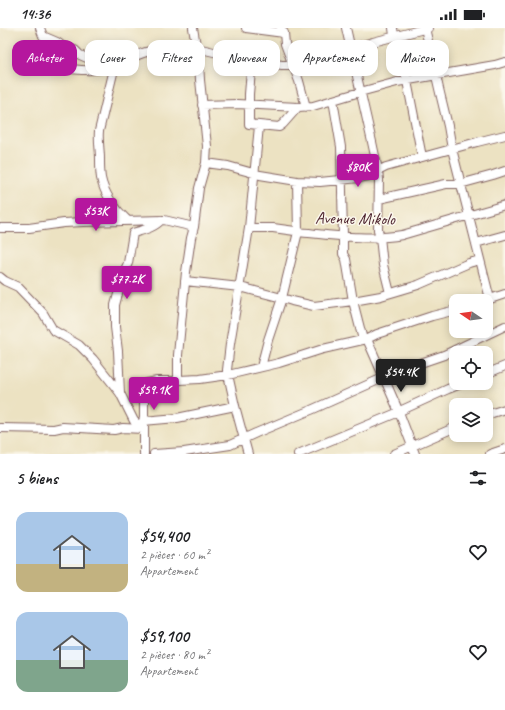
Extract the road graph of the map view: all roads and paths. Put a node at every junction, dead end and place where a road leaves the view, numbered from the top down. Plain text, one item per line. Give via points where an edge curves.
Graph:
1 (40, 28) edge
2 (193, 28) edge
3 (246, 28) edge
4 (346, 28) edge
5 (426, 28) edge
6 (282, 31) edge
7 (395, 33) edge
8 (195, 40) edge
9 (348, 40) edge
10 (375, 40) edge
11 (429, 40) edge
12 (288, 52) edge
13 (85, 57) edge
14 (505, 62) edge
15 (449, 73) edge
16 (111, 76) edge
17 (200, 76) edge
18 (251, 76) edge
19 (297, 76) edge
20 (356, 76) edge
21 (431, 76) edge
22 (436, 76) edge
23 (407, 81) junction
24 (360, 92) junction
25 (333, 100) junction
26 (202, 105) junction
27 (249, 105) junction
28 (302, 107) junction
29 (259, 126) junction
30 (505, 136) edge
31 (452, 149) junction
32 (422, 157) junction
33 (206, 163) junction
34 (378, 170) junction
35 (505, 171) edge
36 (255, 173) junction
37 (342, 180) junction
38 (297, 181) junction
39 (460, 184) junction
40 (379, 199) junction
41 (505, 205) edge
42 (468, 215) junction
43 (128, 220) junction
44 (161, 220) junction
45 (194, 227) junction
46 (0, 228) edge
47 (249, 228) junction
48 (298, 232) junction
49 (505, 235) edge
50 (344, 236) junction
51 (380, 237) junction
52 (476, 243) junction
53 (480, 260) junction
54 (0, 277) edge
55 (185, 281) junction
56 (240, 288) junction
57 (390, 293) junction
58 (486, 294) edge
59 (505, 294) edge
60 (282, 298) junction
61 (493, 298) edge
62 (353, 301) junction
63 (449, 312) edge
64 (505, 326) edge
65 (365, 340) junction
66 (505, 366) edge
67 (261, 367) junction
68 (493, 371) edge
69 (228, 375) junction
70 (384, 378) junction
71 (178, 380) junction
72 (449, 389) edge
73 (120, 393) junction
74 (235, 406) junction
75 (505, 409) edge
76 (399, 412) junction
77 (493, 413) edge
78 (143, 425) junction
79 (0, 428) edge
80 (449, 431) edge
81 (243, 439) junction
82 (505, 449) edge
83 (414, 450) edge
84 (144, 454) edge
85 (154, 454) edge
86 (248, 454) edge
87 (298, 454) edge
88 (394, 454) edge
89 (490, 454) edge

1 - 13 street via 43,36
2 - 8 street
3 - 6 street
4 - 9 street
5 - 7 street
5 - 11 street
6 - 12 street
7 - 10 street
7 - 23 street
14 - 15 street
16 - 43 street via 99,138 101,177 107,194
17 - 26 street
18 - 27 street
19 - 28 street
20 - 24 street
21 - 23 street
22 - 31 street
23 - 24 street
23 - 32 street
24 - 25 street
24 - 34 street
25 - 28 street
25 - 37 street via 341,147
26 - 27 street
26 - 33 street via 207,146
27 - 28 street
27 - 29 street via 249,124
28 - 29 street via 279,127
29 - 36 street
30 - 31 street
31 - 32 street
31 - 39 street
32 - 34 street
33 - 36 street
33 - 45 street
34 - 37 street via 368,176
34 - 40 street
35 - 39 street
36 - 38 street
36 - 47 street
37 - 38 street
37 - 50 street
38 - 48 street
39 - 40 street via 446,184
39 - 42 street
40 - 51 street
41 - 42 street, Avenue Mikolo
42 - 51 street, Avenue Mikolo via 402,234
42 - 52 street
43 - 44 street
43 - 46 street
44 - 45 street
44 - 73 street via 149,228 133,233 128,263 115,305
45 - 55 street
47 - 48 street, Avenue Mikolo
47 - 56 street
48 - 50 street, Avenue Mikolo
48 - 60 street
49 - 52 street
50 - 51 street, Avenue Mikolo
50 - 62 street via 343,254
51 - 57 street
52 - 53 street
53 - 57 street via 418,285
53 - 58 street
54 - 73 street via 18,287 43,313 53,330 79,345 93,358
55 - 56 street
55 - 71 street
56 - 60 street
56 - 69 street via 230,344
57 - 62 street
59 - 61 street
60 - 62 street via 314,306
60 - 67 street
62 - 65 street
63 - 65 street
64 - 70 street via 444,355
65 - 67 street
65 - 70 street
66 - 68 street
67 - 69 street
69 - 71 street via 200,380
69 - 74 street
70 - 76 street
70 - 81 street
71 - 78 street via 146,383
72 - 76 street
73 - 78 street via 134,421
74 - 78 street
74 - 81 street
75 - 77 street
76 - 83 street
76 - 87 street
78 - 79 street via 114,430 63,427
78 - 84 street
80 - 83 street
81 - 85 street via 230,445
81 - 86 street
82 - 89 street
83 - 88 street

